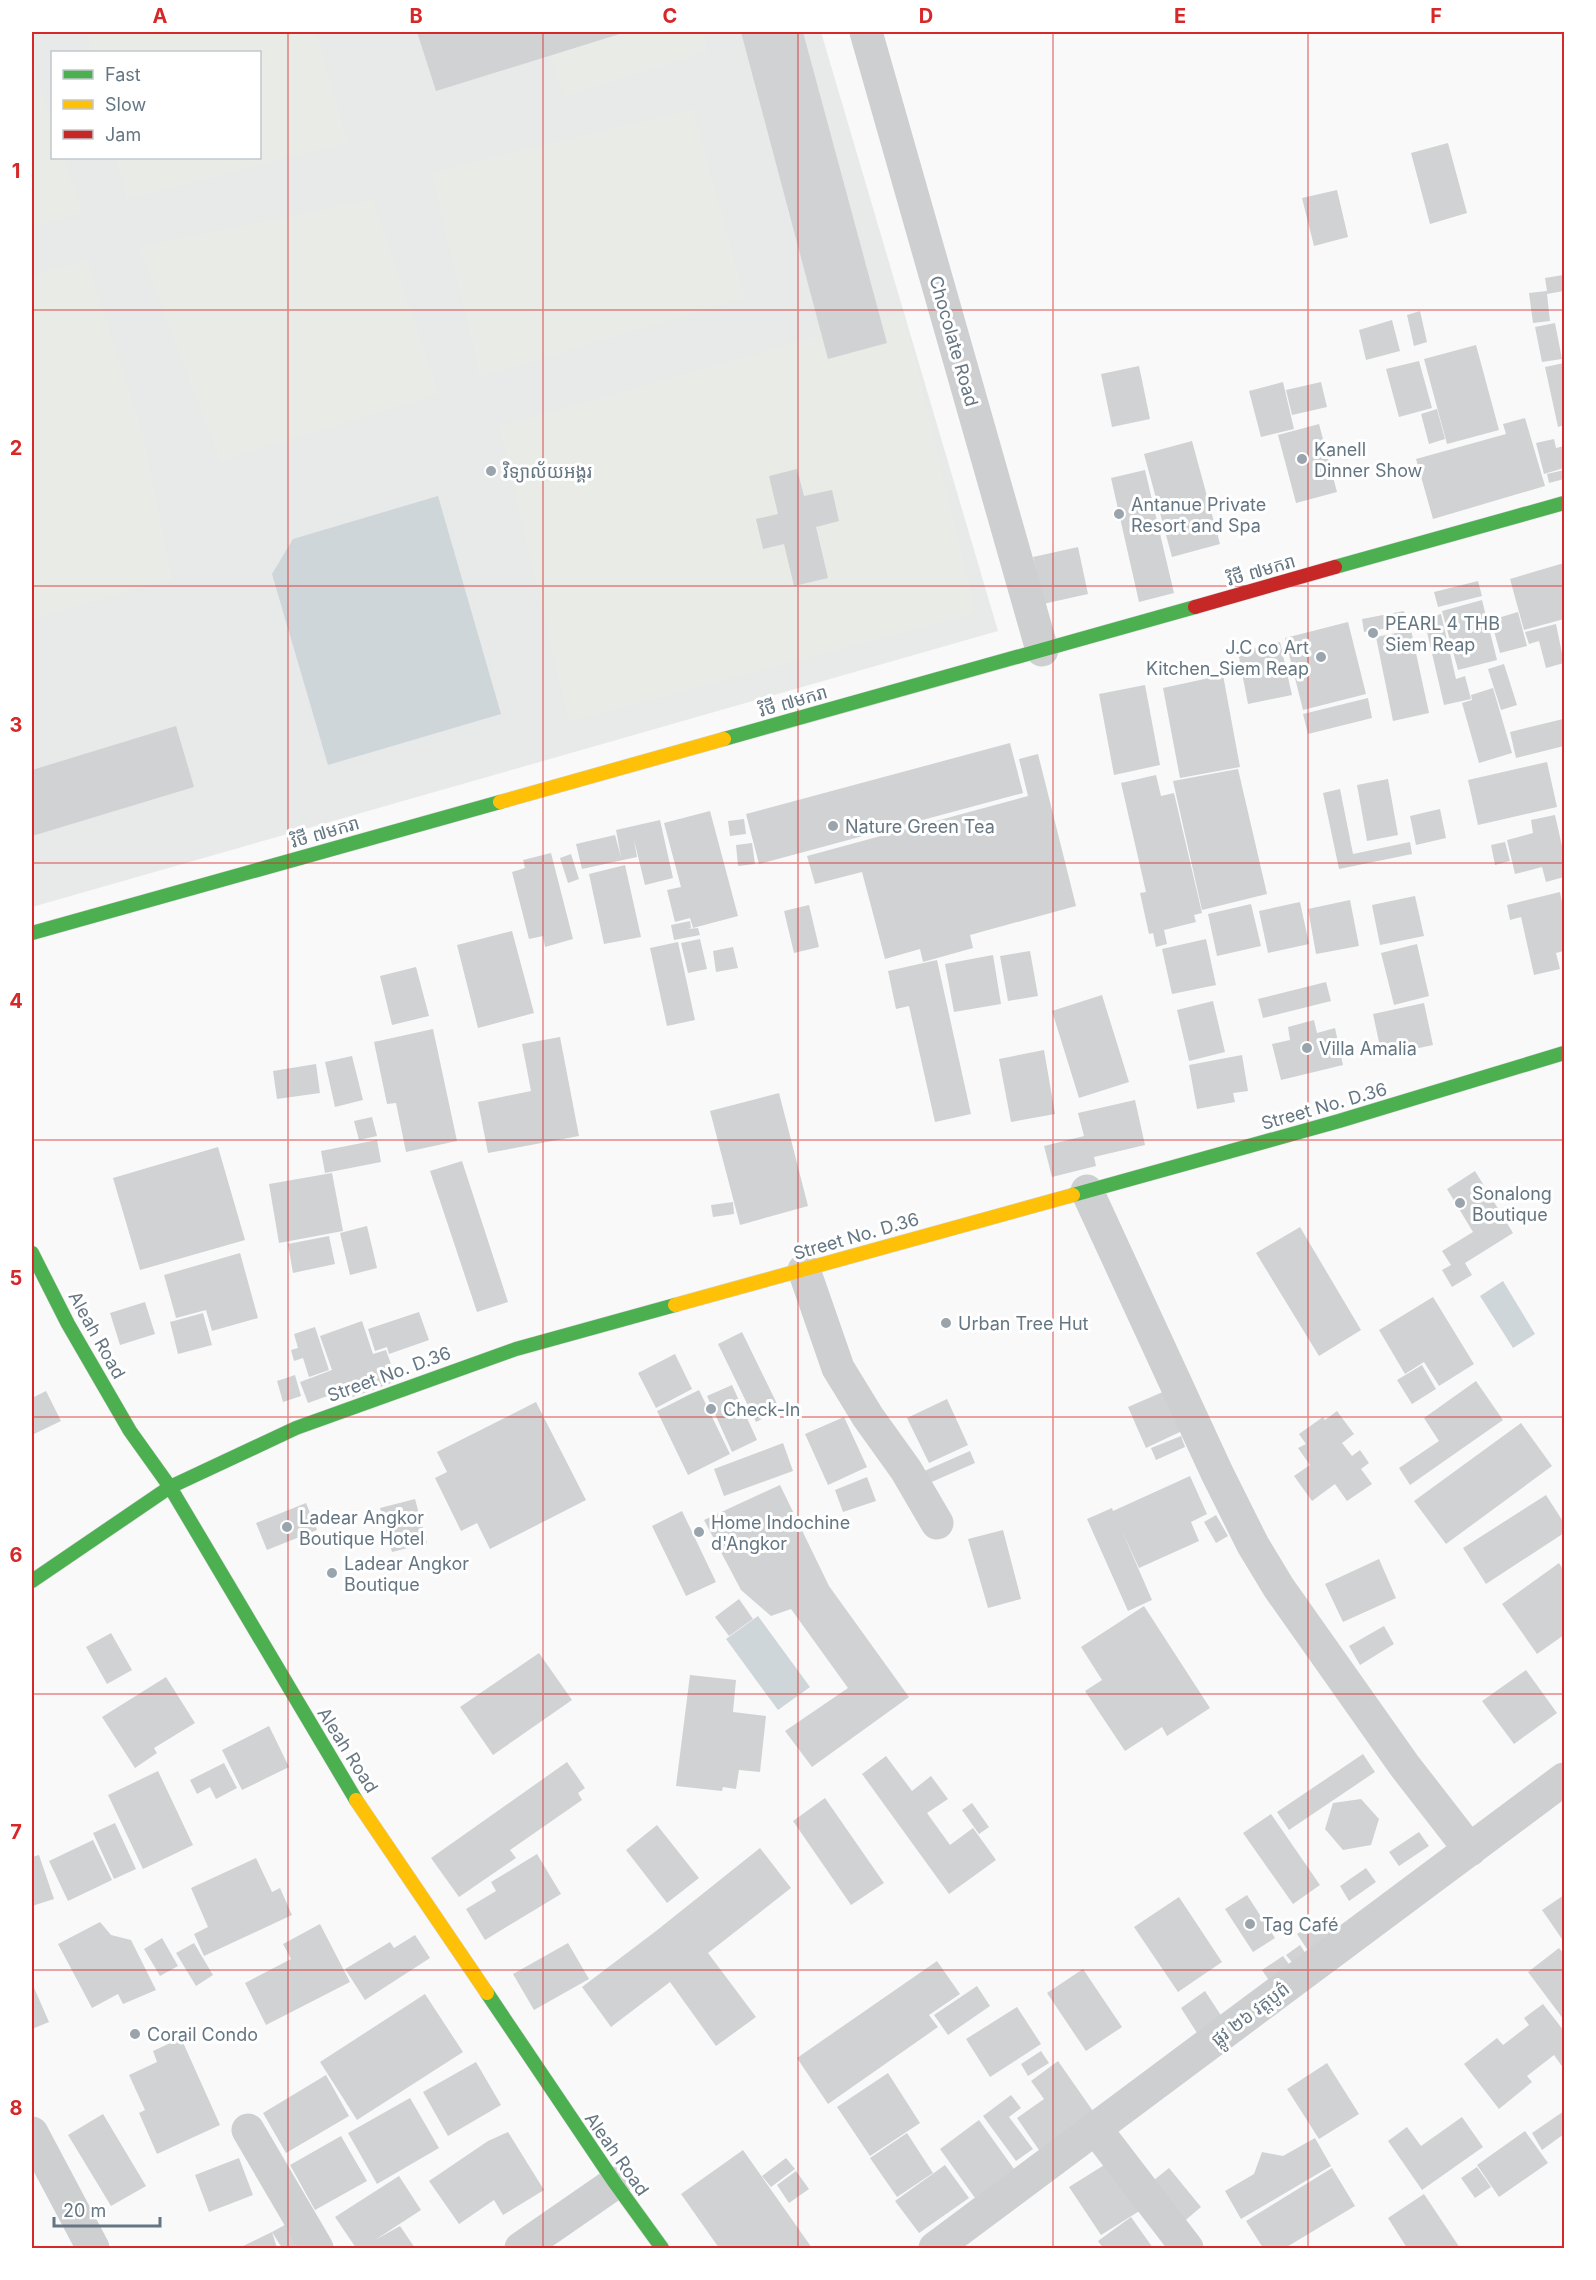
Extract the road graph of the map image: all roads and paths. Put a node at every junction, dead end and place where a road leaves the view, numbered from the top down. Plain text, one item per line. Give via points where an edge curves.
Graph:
1 (866, 32) edge
2 (1564, 503) edge
3 (1042, 650) junction
4 (32, 933) edge
5 (1564, 1053) edge
6 (1087, 1191) junction
7 (32, 1253) edge
8 (804, 1270) junction
9 (170, 1486) junction
10 (937, 1522) dead end
11 (32, 1581) edge
12 (1564, 1779) edge
13 (1470, 1850) junction
14 (1095, 2128) junction
15 (248, 2130) dead end
16 (32, 2133) edge
17 (615, 2183) junction
18 (93, 2248) edge
19 (317, 2248) edge
20 (521, 2248) edge
21 (662, 2248) edge
22 (934, 2248) edge
23 (1187, 2248) edge

1 - 3 street, Chocolate Road
2 - 3 street, វិថី ៧មករា
3 - 4 street, វិថី ៧មករា
5 - 6 street, Street No. D.36
6 - 8 street, Street No. D.36
6 - 13 street via 1253,1545 1404,1765
7 - 9 street, Aleah Road via 130,1431
8 - 9 street, Street No. D.36 via 516,1349 439,1375 296,1428
8 - 10 street via 838,1368
9 - 11 street, Street No. D.36
9 - 17 street, Aleah Road via 342,1779
12 - 13 street, ផ្លូវ ២៦ វត្តបូព៌
13 - 14 street, ផ្លូវ ២៦ វត្តបូព៌
14 - 22 street, ផ្លូវ ២៦ វត្តបូព៌
14 - 23 street
15 - 19 street
16 - 18 street
17 - 20 street
17 - 21 street, Aleah Road

